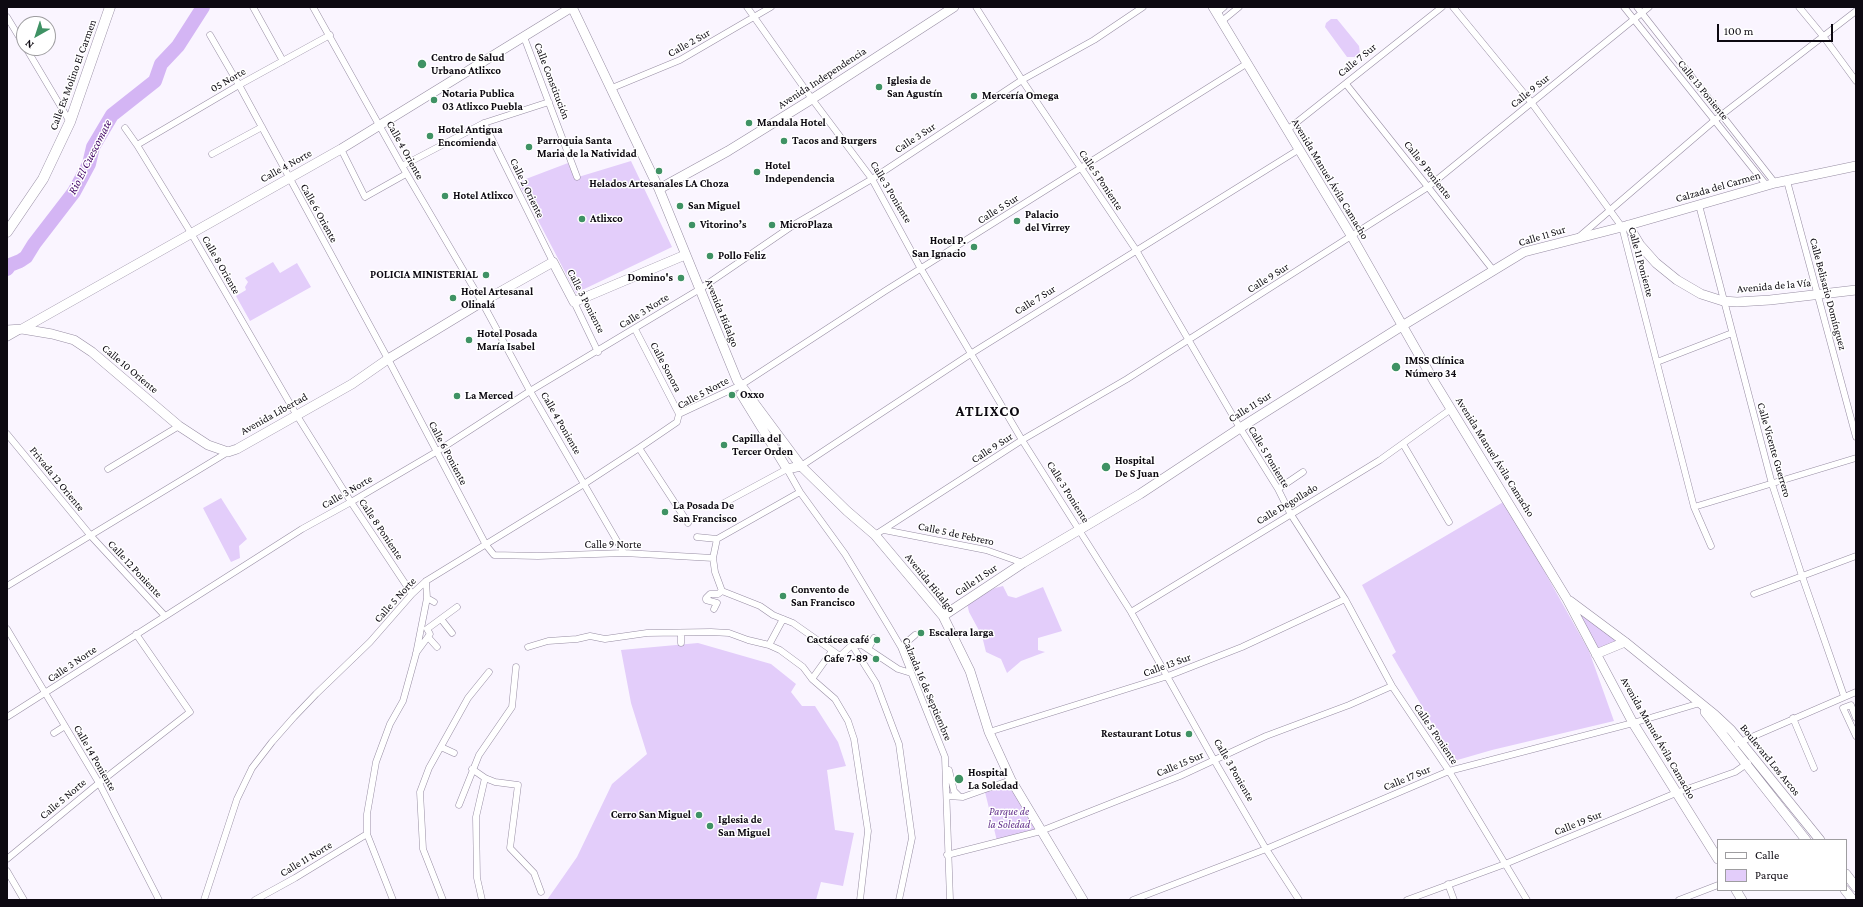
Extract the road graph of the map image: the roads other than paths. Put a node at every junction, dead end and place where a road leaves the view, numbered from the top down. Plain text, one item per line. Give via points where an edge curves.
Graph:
1 (110, 7) edge
2 (253, 7) edge
3 (313, 7) edge
4 (572, 7) edge
5 (748, 7) edge
6 (771, 7) edge
7 (954, 7) edge
8 (976, 7) edge
9 (1143, 7) edge
10 (1239, 7) edge
11 (1442, 7) edge
12 (1453, 7) edge
13 (1624, 7) edge
14 (1637, 7) edge
15 (1649, 7) edge
16 (1799, 7) edge
17 (1218, 9) edge
18 (1856, 11) edge
19 (1642, 13) junction
20 (7, 17) edge
21 (753, 17) junction
22 (1634, 19) junction
23 (1222, 21) junction
24 (16, 32) edge
25 (210, 34) dead end
26 (330, 35) junction
27 (1823, 36) junction
28 (524, 37) junction
29 (31, 56) edge
30 (283, 61) junction
31 (1246, 64) junction
32 (1022, 80) junction
33 (1856, 82) edge
34 (1346, 84) junction
35 (239, 85) junction
36 (612, 88) junction
37 (812, 99) junction
38 (549, 102) junction
39 (1531, 102) junction
40 (1722, 115) junction
41 (1715, 120) junction
42 (70, 122) junction
43 (484, 124) junction
44 (379, 125) junction
45 (262, 127) junction
46 (125, 128) dead end
47 (1286, 130) junction
48 (137, 145) junction
49 (341, 149) junction
50 (1298, 150) junction
51 (212, 154) dead end
52 (402, 166) junction
53 (1856, 166) edge
54 (1081, 169) junction
55 (406, 174) junction
56 (577, 177) dead end
57 (289, 179) junction
58 (872, 179) junction
59 (1786, 181) junction
60 (1771, 184) junction
61 (1428, 186) junction
62 (659, 189) junction
63 (1699, 205) junction
64 (1610, 210) junction
65 (1625, 226) junction
66 (7, 232) edge
67 (191, 233) junction
68 (1352, 237) junction
69 (1583, 237) junction
70 (1136, 250) junction
71 (685, 255) junction
72 (553, 262) junction
73 (921, 269) junction
74 (1493, 270) junction
75 (700, 288) junction
76 (1856, 290) edge
77 (1818, 295) junction
78 (1723, 301) junction
79 (482, 302) junction
80 (574, 302) junction
81 (1402, 326) junction
82 (635, 329) junction
83 (7, 330) edge
84 (22, 330) junction
85 (1732, 333) junction
86 (7, 338) edge
87 (1187, 339) junction
88 (598, 352) junction
89 (972, 354) junction
90 (388, 359) junction
91 (1657, 362) junction
92 (738, 384) junction
93 (530, 392) junction
94 (1451, 409) junction
95 (296, 414) junction
96 (679, 414) junction
97 (179, 426) junction
98 (1240, 428) junction
99 (7, 434) edge
100 (1856, 437) edge
101 (1022, 440) junction
102 (1403, 444) junction
103 (639, 448) junction
104 (228, 452) junction
105 (436, 452) junction
106 (1856, 458) edge
107 (801, 466) junction
108 (108, 469) dead end
109 (786, 469) junction
110 (1303, 472) dead end
111 (584, 484) junction
112 (1772, 484) junction
113 (1278, 489) junction
114 (800, 492) junction
115 (351, 502) junction
116 (724, 503) dead end
117 (1694, 507) junction
118 (1290, 513) junction
119 (1449, 522) dead end
120 (688, 523) dead end
121 (884, 530) junction
122 (1078, 530) junction
123 (875, 535) junction
124 (90, 536) junction
125 (697, 537) dead end
126 (717, 539) junction
127 (486, 544) junction
128 (1711, 546) dead end
129 (624, 554) junction
130 (494, 556) joint
131 (1856, 556) edge
132 (713, 558) junction
133 (1023, 563) junction
134 (1802, 576) junction
135 (426, 581) junction
136 (7, 586) edge
137 (722, 591) junction
138 (412, 594) junction
139 (1754, 594) dead end
140 (427, 598) junction
141 (1567, 598) junction
142 (1345, 599) junction
143 (434, 602) dead end
144 (457, 607) dead end
145 (714, 609) dead end
146 (1131, 612) junction
147 (165, 616) junction
148 (943, 616) junction
149 (441, 618) junction
150 (783, 619) junction
151 (7, 628) edge
152 (136, 634) junction
153 (452, 634) dead end
154 (681, 634) junction
155 (915, 635) dead end
156 (428, 637) junction
157 (874, 638) dead end
158 (1625, 642) junction
159 (681, 643) dead end
160 (769, 644) junction
161 (852, 645) junction
162 (437, 647) dead end
163 (528, 647) dead end
164 (901, 648) junction
165 (868, 649) junction
166 (832, 651) junction
167 (416, 654) junction
168 (1596, 654) junction
169 (516, 667) dead end
170 (489, 672) dead end
171 (911, 673) junction
172 (1168, 676) junction
173 (812, 679) junction
174 (1392, 686) junction
175 (1856, 692) edge
176 (45, 694) junction
177 (1843, 697) junction
178 (1698, 703) junction
179 (1846, 707) junction
180 (7, 717) edge
181 (1793, 718) junction
182 (1856, 718) edge
183 (1633, 723) junction
184 (65, 726) junction
185 (989, 732) junction
186 (54, 733) dead end
187 (1856, 736) edge
188 (1736, 744) junction
189 (442, 747) junction
190 (454, 753) dead end
191 (945, 758) junction
192 (1214, 760) junction
193 (1750, 761) junction
194 (1814, 768) dead end
195 (472, 769) junction
196 (1449, 771) junction
197 (485, 778) junction
198 (1011, 780) junction
199 (99, 783) junction
200 (1676, 794) junction
201 (948, 796) junction
202 (959, 796) junction
203 (458, 805) dead end
204 (1041, 831) junction
205 (367, 834) junction
206 (1805, 839) edge
207 (1819, 839) edge
208 (1266, 848) junction
209 (947, 855) junction
210 (1717, 858) edge
211 (7, 859) edge
212 (1505, 864) junction
213 (7, 871) edge
214 (1847, 875) edge
215 (1448, 884) junction
216 (1717, 885) edge
217 (1856, 887) edge
218 (1737, 891) edge
219 (1846, 891) edge
220 (541, 892) dead end
221 (24, 900) edge
222 (159, 900) edge
223 (204, 900) edge
224 (255, 900) edge
225 (393, 900) edge
226 (443, 900) edge
227 (482, 900) edge
228 (860, 900) edge
229 (899, 900) edge
230 (950, 900) edge
231 (1083, 900) edge
232 (1133, 900) edge
233 (1299, 900) edge
234 (1407, 900) edge
235 (1454, 900) edge
236 (1527, 900) edge
237 (1679, 900) edge
238 (1742, 900) edge
239 (1853, 900) edge

1 - 42 main road, Calle Ex Molino El Carmen
2 - 30 street
3 - 26 street, Calle 4 Oriente
4 - 28 main road, Calle 4 Norte
4 - 36 main road, Avenida Hidalgo
5 - 21 street, Calle 3 Poniente
6 - 21 street, Calle 2 Sur
7 - 37 main road, Avenida Independencia
8 - 32 street, Calle 5 Poniente
9 - 32 street, Calle 3 Sur via 1094,40
10 - 23 street
11 - 34 street, Calle 7 Sur
12 - 39 street, Calle 11 Poniente
13 - 22 street, Calle 13 Poniente
14 - 19 street, Calle 13 Poniente
15 - 19 street, Calle 9 Sur
16 - 27 street
17 - 23 main road, Avenida Manuel Ávila Camacho
18 - 27 street, Calle 11 Sur
19 - 22 street, Calle 9 Sur
19 - 40 street, Calle 13 Poniente
20 - 24 street
21 - 36 street, Calle 2 Sur via 680,60
21 - 37 street, Calle 3 Poniente
22 - 39 street, Calle 9 Sur
22 - 41 street, Calle 13 Poniente
23 - 31 main road, Avenida Manuel Ávila Camacho
25 - 35 street, Calle 6 Oriente
26 - 30 street, 05 Norte
26 - 44 street, Calle 4 Oriente
27 - 33 street
27 - 40 street, Calle 11 Sur
28 - 38 street, Calle Constitución
28 - 44 main road, Calle 4 Norte
29 - 42 street
30 - 35 street, 05 Norte
31 - 47 main road, Avenida Manuel Ávila Camacho
31 - 54 street, Calle 5 Sur
32 - 54 street, Calle 5 Poniente
32 - 58 street, Calle 3 Sur
34 - 47 street, Calle 7 Sur
34 - 61 street, Calle 9 Poniente
35 - 45 street, Calle 6 Oriente
35 - 48 street, 05 Norte
36 - 62 main road, Avenida Hidalgo
37 - 58 street, Calle 3 Poniente
37 - 62 main road, Avenida Independencia via 728,151
38 - 43 street
38 - 56 street, Calle Constitución
39 - 61 street, Calle 9 Sur
39 - 64 street, Calle 11 Poniente
40 - 41 street, Calle 11 Sur
40 - 60 street, Calle 13 Poniente
41 - 60 street, Calle 13 Poniente
41 - 64 street, Calle 11 Sur
42 - 66 main road, Calle Ex Molino El Carmen via 43,179
43 - 52 street
43 - 72 street, Calle 2 Oriente
44 - 49 main road, Calle 4 Norte
44 - 52 street, Calle 4 Oriente
45 - 51 street
45 - 57 street, Calle 6 Oriente
46 - 48 street, Calle 8 Oriente
47 - 50 main road, Avenida Manuel Ávila Camacho
48 - 67 street, Calle 8 Oriente
49 - 55 street via 365,197
49 - 57 main road, Calle 4 Norte
50 - 68 main road, Avenida Manuel Ávila Camacho
50 - 70 street, Calle 7 Sur
52 - 55 street, Calle 4 Oriente
53 - 59 main road, Calzada del Carmen
54 - 70 street, Calle 5 Poniente
54 - 73 street, Calle 5 Sur
55 - 79 street, Calle 4 Oriente
57 - 67 main road, Calle 4 Norte
57 - 90 street, Calle 6 Oriente
58 - 73 street, Calle 3 Poniente
58 - 75 street, Calle 3 Sur via 795,224
59 - 60 main road, Calzada del Carmen
59 - 77 street, Calle Belisario Domínguez
60 - 63 main road, Calzada del Carmen
61 - 68 street, Calle 9 Sur
61 - 74 street, Calle 9 Poniente
62 - 71 main road, Avenida Hidalgo
63 - 65 main road, Calzada del Carmen
63 - 78 street, Calle Vicente Guerrero
64 - 65 street, Calle 11 Poniente
64 - 69 street, Calle 11 Sur
65 - 69 main road, Calzada del Carmen
65 - 78 main road, Avenida de la Vía via 1656,264 1701,294
65 - 91 street, Calle 11 Poniente
67 - 84 main road, Calle 4 Norte
67 - 95 street, Calle 8 Oriente
68 - 81 main road, Avenida Manuel Ávila Camacho
68 - 87 street, Calle 9 Sur
69 - 74 main road, Calle 11 Sur via 1524,252
70 - 87 street, Calle 5 Poniente
70 - 89 street, Calle 7 Sur
71 - 75 main road, Avenida Hidalgo
71 - 80 main road
72 - 79 main road, Avenida Libertad
72 - 80 main road, Calle 3 Poniente
73 - 89 street, Calle 3 Poniente
73 - 92 street, Calle 5 Sur
74 - 81 main road, Calle 11 Sur
75 - 82 street, Calle 3 Norte
75 - 92 main road, Avenida Hidalgo
76 - 77 main road, Avenida de la Vía
77 - 78 main road, Avenida de la Vía
77 - 100 street, Calle Belisario Domínguez
78 - 85 street, Calle Vicente Guerrero
79 - 90 main road, Avenida Libertad
79 - 93 street, Calle 4 Poniente
80 - 88 street, Calle 3 Poniente
81 - 94 main road, Avenida Manuel Ávila Camacho
81 - 98 main road, Calle 11 Sur
82 - 88 street, Calle 3 Norte
82 - 96 street, Calle Sonora
83 - 84 main road, Calle 10 Oriente
84 - 86 street, Calle 4 Norte
84 - 97 main road, Calle 10 Oriente via 74,340 92,352
85 - 91 street
85 - 112 street, Calle Vicente Guerrero
87 - 98 street, Calle 5 Poniente
87 - 101 street, Calle 9 Sur via 1127,379
88 - 93 street, Calle 3 Norte
89 - 101 street, Calle 3 Poniente
89 - 107 street, Calle 7 Sur
90 - 95 main road, Avenida Libertad via 352,384
90 - 105 street, Calle 6 Poniente
91 - 117 street, Calle 11 Poniente
92 - 96 street, Calle 5 Norte
92 - 107 main road, Avenida Hidalgo
92 - 109 main road, Avenida Hidalgo
93 - 105 street, Calle 3 Norte
93 - 111 street, Calle 4 Poniente
94 - 102 street, Calle Degollado
94 - 141 main road, Avenida Manuel Ávila Camacho
95 - 104 main road, Avenida Libertad
95 - 115 street, Calle 8 Poniente
96 - 103 street, Calle 5 Norte via 677,422
97 - 104 main road, Calle 10 Oriente via 208,445
97 - 108 street
98 - 113 street, Calle 5 Poniente
98 - 122 main road, Calle 11 Sur via 1140,494
99 - 124 street, Privada 12 Oriente
101 - 121 street, Calle 9 Sur
101 - 122 street, Calle 3 Poniente
102 - 118 street, Calle Degollado
102 - 119 street
103 - 111 street, Calle 5 Norte
103 - 120 street
104 - 124 street, Avenida Libertad
105 - 115 street, Calle 3 Norte
105 - 127 street, Calle 6 Poniente
106 - 112 street
107 - 109 main road, Calle 7 Sur
107 - 123 main road, Avenida Hidalgo
109 - 114 street, Calzada 16 de Septiembre
109 - 116 street
110 - 113 street
111 - 127 street, Calle 5 Norte
111 - 129 street, Calle 4 Poniente
112 - 117 street
112 - 134 street, Calle Vicente Guerrero
113 - 118 street, Calle 5 Poniente
114 - 126 street
114 - 164 street, Calzada 16 de Septiembre via 845,554
115 - 138 street, Calle 8 Poniente
115 - 147 street, Calle 3 Norte via 302,529
117 - 128 street, Calle 11 Poniente
118 - 142 street, Calle 5 Poniente
118 - 146 street, Calle Degollado
121 - 123 street, Calle 9 Sur
121 - 133 street, Calle 5 de Febrero via 986,550
122 - 133 main road, Calle 11 Sur
122 - 146 street, Calle 3 Poniente
123 - 148 main road, Avenida Hidalgo
124 - 136 street, Avenida Libertad
124 - 147 street, Calle 12 Poniente
125 - 126 street
126 - 132 street
127 - 130 street, Calle 6 Poniente
127 - 135 street, Calle 5 Norte
129 - 130 street, Calle 9 Norte
129 - 132 street, Calle 9 Norte
131 - 134 street
132 - 137 street
133 - 148 main road, Calle 11 Sur
134 - 139 street
134 - 177 street, Calle Vicente Guerrero
135 - 138 street, Calle 5 Norte
135 - 140 street
137 - 145 street via 710,594 706,598 717,603
137 - 150 street via 760,606
138 - 223 street, Calle 5 Norte via 370,642 294,717 252,768 237,799
140 - 143 street
140 - 167 street
141 - 158 main road, Boulevard Los Arcos
141 - 168 main road, Avenida Manuel Ávila Camacho
142 - 172 street, Calle 13 Sur via 1242,647
142 - 174 street, Calle 5 Poniente
144 - 149 street
146 - 172 street, Calle 3 Poniente
147 - 152 street, Calle 3 Norte
148 - 185 main road, Avenida Hidalgo via 970,671
149 - 153 street
149 - 156 street via 427,629 430,634
150 - 160 street
150 - 166 street via 793,623
151 - 176 street, Calle 14 Poniente
152 - 176 street, Calle 3 Norte
152 - 199 street, Calle 5 Norte via 190,712
154 - 159 street
154 - 160 street via 729,633
154 - 163 street via 647,633 604,639 590,636 548,641
155 - 164 street
156 - 162 street
156 - 167 street
157 - 165 street
158 - 168 main road
158 - 178 main road, Boulevard Los Arcos
160 - 173 street via 803,667
161 - 165 street via 858,644
161 - 166 street via 840,656
161 - 229 street via 876,684 899,744 912,838
164 - 171 street, Calzada 16 de Septiembre
165 - 171 street via 898,669
166 - 173 street
167 - 205 street via 403,701 390,724 376,762 366,814
168 - 183 main road, Avenida Manuel Ávila Camacho
169 - 195 street via 512,707
170 - 189 street via 468,698
171 - 191 street, Calzada 16 de Septiembre
172 - 185 street, Calle 13 Sur
172 - 192 street, Calle 3 Poniente
173 - 228 street via 836,699 854,739 868,830
174 - 192 street, Calle 15 Sur via 1266,736
174 - 196 street, Calle 5 Poniente
175 - 177 street
176 - 180 street, Calle 3 Norte
176 - 184 street, Calle 14 Poniente
177 - 179 street, Calle Vicente Guerrero
177 - 181 street
178 - 183 street, Calle 17 Sur
178 - 188 main road, Boulevard Los Arcos
179 - 182 street via 1851,705
179 - 187 street via 1843,708
181 - 188 street
181 - 194 street
183 - 196 street, Calle 17 Sur
183 - 200 main road, Avenida Manuel Ávila Camacho
184 - 186 street
184 - 199 street, Calle 14 Poniente
185 - 198 main road, Avenida Hidalgo
188 - 193 main road, Boulevard Los Arcos
189 - 190 street
189 - 226 street via 429,768 420,792 423,849
191 - 201 street, Calzada 16 de Septiembre
191 - 202 street via 954,791
192 - 204 street, Calle 15 Sur
192 - 208 street, Calle 3 Poniente
193 - 200 street, Calle 19 Sur via 1735,772
193 - 206 main road, Boulevard Los Arcos
193 - 207 main road, Boulevard Los Arcos
195 - 197 street
195 - 203 street
196 - 208 street, Calle 17 Sur
196 - 212 street, Calle 5 Poniente
197 - 220 street via 518,785 510,848 534,872
197 - 227 street via 476,817 477,878
198 - 202 street via 963,797
198 - 204 main road, Avenida Hidalgo
199 - 211 street, Calle 5 Norte
199 - 222 street, Calle 14 Poniente
200 - 210 main road, Avenida Manuel Ávila Camacho
200 - 212 street, Calle 19 Sur
201 - 202 street
201 - 209 street, Calzada 16 de Septiembre
204 - 209 street, Calle 15 Sur
204 - 231 main road, Avenida Hidalgo
205 - 224 street, Calle 11 Norte
205 - 225 street
208 - 232 street, Calle 17 Sur
208 - 233 street, Calle 3 Poniente
209 - 230 street, Calzada 16 de Septiembre
212 - 215 street, Calle 19 Sur
212 - 236 street, Calle 5 Poniente
213 - 221 street
214 - 217 main road
215 - 234 street, Calle 19 Sur
215 - 235 street
216 - 237 street
218 - 238 main road
219 - 239 main road

